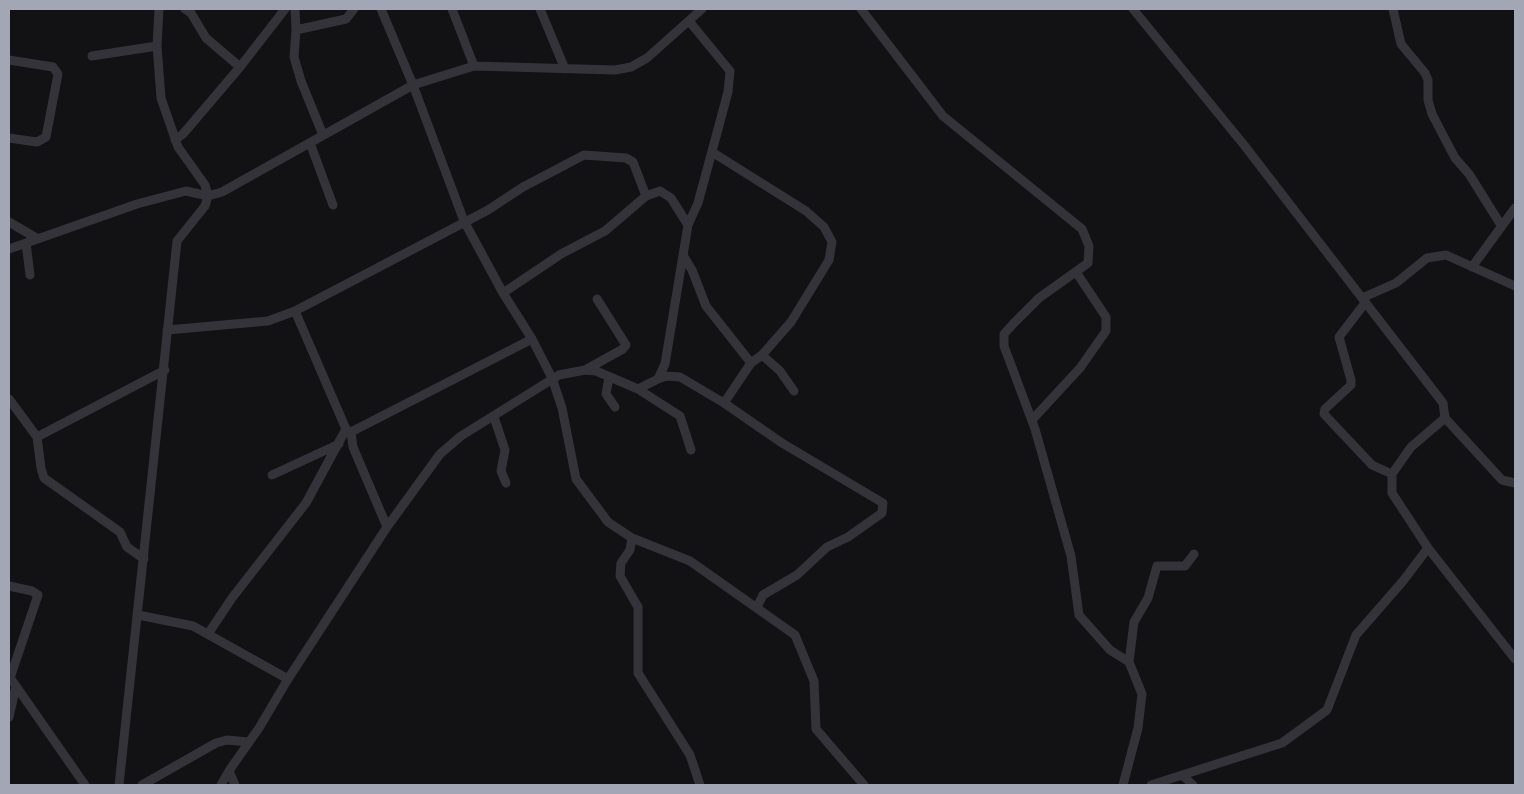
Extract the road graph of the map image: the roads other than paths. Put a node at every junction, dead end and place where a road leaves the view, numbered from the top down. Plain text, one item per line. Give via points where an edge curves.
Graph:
1 (159, 9) edge
2 (185, 9) edge
3 (285, 9) edge
4 (295, 9) edge
5 (354, 9) edge
6 (381, 9) edge
7 (452, 9) edge
8 (540, 9) edge
9 (702, 9) edge
10 (861, 9) edge
11 (1133, 9) edge
12 (1393, 9) edge
13 (689, 21) junction
14 (296, 30) junction
15 (157, 46) junction
16 (92, 56) dead end
17 (9, 60) edge
18 (474, 66) junction
19 (240, 67) junction
20 (565, 69) junction
21 (413, 85) junction
22 (323, 135) junction
23 (9, 138) edge
24 (175, 140) junction
25 (310, 142) junction
26 (712, 152) junction
27 (208, 196) junction
28 (646, 196) junction
29 (332, 205) dead end
30 (1515, 208) edge
31 (464, 221) junction
32 (9, 222) edge
33 (688, 225) junction
34 (1501, 225) junction
35 (38, 239) junction
36 (26, 243) junction
37 (9, 249) edge
38 (683, 255) junction
39 (1472, 267) junction
40 (1076, 272) junction
41 (30, 275) dead end
42 (1515, 286) edge
43 (502, 293) junction
44 (597, 299) dead end
45 (1364, 301) junction
46 (295, 311) junction
47 (167, 330) junction
48 (532, 339) junction
49 (762, 355) junction
50 (751, 363) junction
51 (165, 370) junction
52 (585, 370) junction
53 (609, 377) junction
54 (552, 378) junction
55 (658, 379) junction
56 (638, 389) junction
57 (794, 391) dead end
58 (9, 399) edge
59 (724, 403) junction
60 (615, 407) dead end
61 (494, 417) junction
62 (1445, 418) junction
63 (1032, 420) junction
64 (348, 431) junction
65 (37, 437) junction
66 (339, 443) junction
67 (691, 450) dead end
68 (1392, 474) junction
69 (272, 475) dead end
70 (506, 483) dead end
71 (1515, 483) edge
72 (387, 527) junction
73 (632, 538) junction
74 (1428, 548) junction
75 (1194, 554) dead end
76 (144, 559) junction
77 (9, 586) edge
78 (757, 607) junction
79 (138, 615) junction
80 (208, 634) junction
81 (1515, 659) edge
82 (1129, 662) junction
83 (12, 680) edge
84 (288, 680) junction
85 (9, 717) edge
86 (248, 742) junction
87 (230, 771) junction
88 (1182, 775) junction
89 (85, 785) edge
90 (119, 785) edge
91 (142, 785) edge
92 (221, 785) edge
93 (235, 785) edge
94 (700, 785) edge
95 (864, 785) edge
96 (1123, 785) edge
97 (1151, 785) edge
98 (1193, 785) edge

1 - 15 street
2 - 19 street via 206,38
3 - 19 street
4 - 14 street
5 - 14 street via 346,19
6 - 21 street
7 - 18 street
8 - 20 street
9 - 13 street
10 - 40 street via 943,116 1082,229 1090,246 1088,263
11 - 45 street via 1244,144
12 - 34 street via 1401,44 1428,80 1428,100 1434,119
13 - 20 street via 631,67 615,70
13 - 26 street via 730,71 728,92
14 - 22 street via 294,57
15 - 16 street
15 - 24 street via 161,98
17 - 23 street via 53,67 58,74 46,138 37,142
18 - 20 street
18 - 21 street
19 - 24 street
21 - 22 street
21 - 31 street
22 - 25 street
24 - 27 street via 205,185
25 - 27 street via 222,192
25 - 29 street
26 - 33 street via 698,203
26 - 49 street via 806,211 824,227 832,242 829,260 791,322
27 - 35 street via 186,191 137,204
27 - 47 street via 177,241
28 - 31 street via 633,162 626,158 584,155
28 - 33 street via 660,191 670,198
28 - 43 street via 605,231 560,254
30 - 34 street
31 - 43 street
31 - 46 street
32 - 35 street
33 - 38 street
34 - 39 street
35 - 36 street
36 - 37 street
36 - 41 street
38 - 50 street via 706,306
38 - 55 street via 665,364
39 - 42 street
39 - 45 street via 1446,255 1427,258 1396,283
40 - 63 street via 1106,317 1106,331 1080,368
40 - 63 street via 1039,298 1004,334 1004,346
43 - 48 street
44 - 52 street via 626,345
45 - 62 street via 1443,403
45 - 68 street via 1339,338 1351,385 1325,409 1324,414 1372,465
46 - 47 street via 268,321
46 - 64 street
47 - 51 street
48 - 54 street
48 - 64 street
49 - 50 street
49 - 57 street via 780,370
50 - 59 street
51 - 65 street
51 - 76 street
52 - 53 street
52 - 54 street
53 - 56 street
53 - 60 street via 606,394
54 - 61 street
54 - 73 street via 562,408 576,479 608,522
55 - 56 street
55 - 59 street via 680,377
56 - 67 street via 680,416
58 - 65 street
59 - 78 street via 782,443 883,503 882,513 848,537 827,547 797,575 763,595
61 - 70 street via 505,450 501,471
61 - 72 street via 461,436 440,454
62 - 68 street via 1411,447
62 - 71 street via 1502,480
63 - 82 street via 1071,556 1080,616 1110,650
64 - 66 street
64 - 72 street
65 - 76 street via 44,478 120,532 127,547
66 - 69 street
66 - 80 street via 306,503
68 - 74 street via 1392,493
72 - 84 street
73 - 78 street via 690,562
73 - 94 street via 630,550 621,563 620,576 638,608 638,673 690,755
74 - 81 street
74 - 88 street via 1356,636 1327,710 1282,743
75 - 82 street via 1185,566 1157,566 1148,598 1134,622
76 - 79 street
77 - 83 street via 38,595
78 - 95 street via 795,635 814,680 816,729
79 - 80 street via 193,626
79 - 90 street
80 - 84 street
82 - 96 street via 1142,694 1138,728
83 - 85 street
83 - 89 street
84 - 86 street
86 - 87 street
86 - 91 street via 227,740 216,743
87 - 92 street
87 - 93 street
88 - 97 street
88 - 98 street

